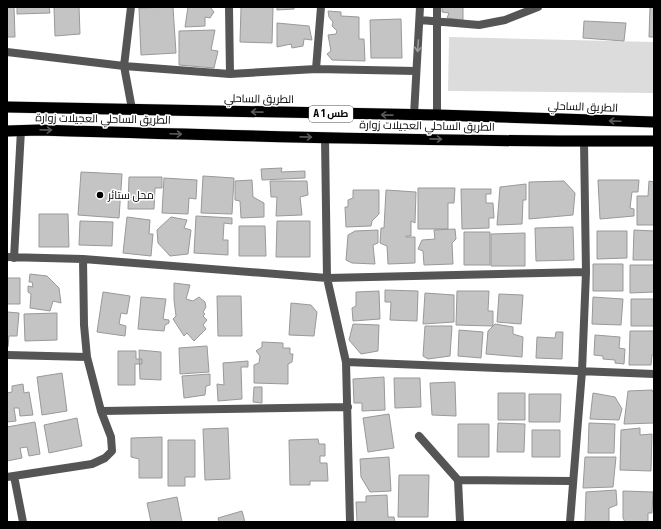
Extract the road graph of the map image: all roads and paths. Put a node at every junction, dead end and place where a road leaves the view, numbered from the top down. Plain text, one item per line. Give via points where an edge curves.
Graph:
1 (131, 7) edge
2 (230, 7) edge
3 (320, 7) edge
4 (420, 7) edge
5 (437, 7) edge
6 (538, 7) edge
7 (420, 20) junction
8 (437, 21) junction
9 (7, 52) edge
10 (124, 66) junction
11 (316, 69) junction
12 (416, 71) junction
13 (230, 74) junction
14 (7, 107) edge
15 (132, 110) junction
16 (414, 115) junction
17 (436, 115) junction
18 (654, 122) edge
19 (21, 130) junction
20 (7, 131) edge
21 (325, 138) junction
22 (654, 141) edge
23 (584, 142) junction
24 (11, 258) edge
25 (83, 259) junction
26 (586, 272) junction
27 (327, 278) junction
28 (7, 355) edge
29 (86, 357) junction
30 (346, 362) junction
31 (582, 371) junction
32 (654, 374) edge
33 (348, 407) junction
34 (101, 411) junction
35 (419, 436) dead end
36 (10, 476) edge
37 (458, 480) junction
38 (573, 481) junction
39 (23, 522) edge
40 (350, 522) edge
41 (460, 522) edge
42 (570, 522) edge

1 - 10 street
2 - 13 street
3 - 11 street
4 - 7 street
5 - 8 street
6 - 8 street via 505,20 479,25
7 - 8 street
7 -> 12 street
8 - 17 street
9 - 10 street
10 - 13 street
10 - 15 street
11 - 12 street
11 - 13 street
12 - 16 street
14 - 15 highway, الطريق الساحلي / A 1 طس
16 -> 15 highway, الطريق الساحلي / A 1 طس
16 - 17 highway, الطريق الساحلي / A 1 طس
18 -> 17 highway, الطريق الساحلي / A 1 طس
19 - 20 highway, الطريق الساحلي العجيلات زوارة / A 1 طس
19 -> 21 highway, الطريق الساحلي العجيلات زوارة / A 1 طس
19 - 24 street
21 -> 23 highway, الطريق الساحلي العجيلات زوارة / A 1 طس
21 - 27 street
22 - 23 highway, الطريق الساحلي العجيلات زوارة / A 1 طس
23 - 26 street
24 - 25 street
25 - 27 street
25 - 29 street
26 - 27 street
26 - 31 street
27 - 30 street
28 - 29 street
29 - 34 street
30 - 31 street
30 - 33 street
31 - 32 street
31 - 38 street
33 - 34 street
33 - 40 street
34 - 36 street via 112,451 105,458 92,464
35 - 37 street
36 - 39 street
37 - 38 street
37 - 41 street
38 - 42 street

